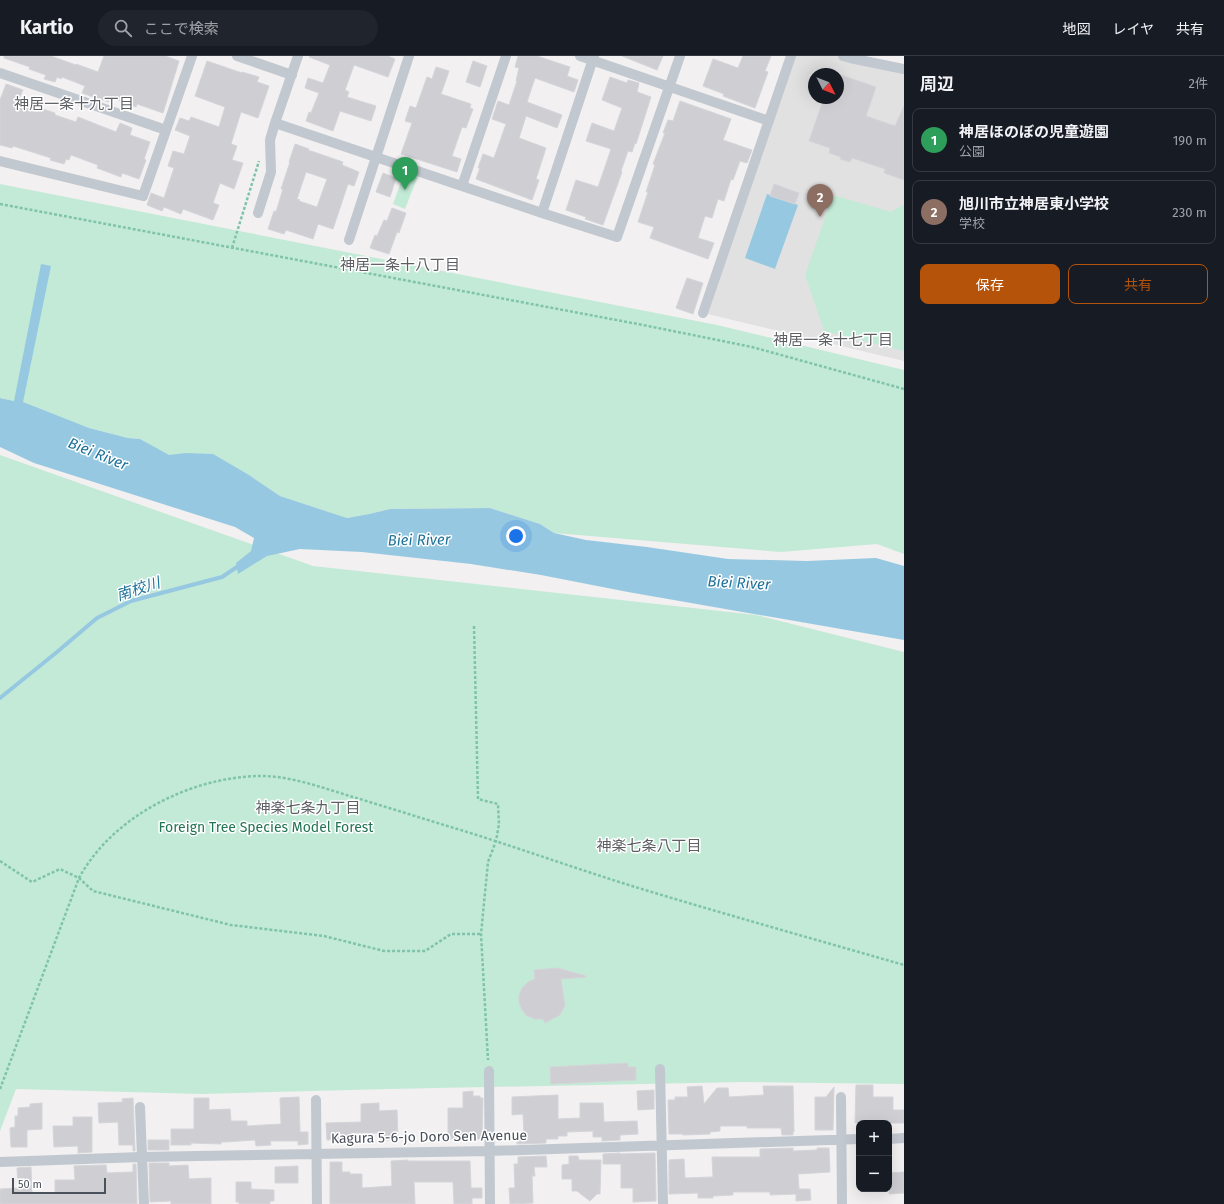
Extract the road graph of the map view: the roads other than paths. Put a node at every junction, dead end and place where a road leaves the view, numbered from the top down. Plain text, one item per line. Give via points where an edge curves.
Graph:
1 (192, 56) edge
2 (237, 56) edge
3 (298, 56) edge
4 (408, 56) edge
5 (506, 56) edge
6 (580, 56) edge
7 (680, 56) edge
8 (792, 56) edge
9 (843, 56) edge
10 (593, 58) edge
11 (904, 69) edge
12 (0, 73) edge
13 (292, 75) junction
14 (669, 88) junction
15 (769, 121) junction
16 (275, 122) junction
17 (166, 130) junction
18 (376, 157) junction
19 (0, 160) edge
20 (462, 186) junction
21 (258, 213) dead end
22 (542, 213) junction
23 (349, 240) dead end
24 (703, 313) dead end
25 (660, 1069) dead end
26 (489, 1071) road end
27 (841, 1097) dead end
28 (316, 1100) dead end
29 (140, 1107) dead end
30 (904, 1138) edge
31 (841, 1139) junction
32 (856, 1139) edge
33 (892, 1139) edge
34 (662, 1146) junction
35 (490, 1151) junction
36 (317, 1154) junction
37 (141, 1157) junction
38 (0, 1162) edge
39 (144, 1204) edge
40 (317, 1204) edge
41 (490, 1204) edge
42 (663, 1204) edge
43 (842, 1204) edge

1 - 17 street
2 - 13 street
3 - 13 street
4 - 18 street
5 - 20 street
6 - 10 street
7 - 14 street
8 - 15 street
9 - 11 street
10 - 14 street
10 - 22 street
12 - 17 street
13 - 16 street
14 - 15 street
14 - 22 street via 617,237
15 - 24 street
16 - 18 street
16 - 21 street via 270,140 271,172
17 - 19 street via 143,196
18 - 20 street
18 - 23 street
20 - 22 street
25 - 34 street
26 - 35 street
27 - 31 street
28 - 36 street
29 - 37 street
30 - 33 street
31 - 32 street, Kagura 5-6-jo Doro Sen Avenue
31 - 34 street, Kagura 5-6-jo Doro Sen Avenue
31 - 43 street
34 - 35 street, Kagura 5-6-jo Doro Sen Avenue
34 - 42 street
35 - 36 street, Kagura 5-6-jo Doro Sen Avenue
35 - 41 street
36 - 37 street, Kagura 5-6-jo Doro Sen Avenue
36 - 40 street
37 - 38 street, Kagura 5-6-jo Doro Sen Avenue
37 - 39 street

